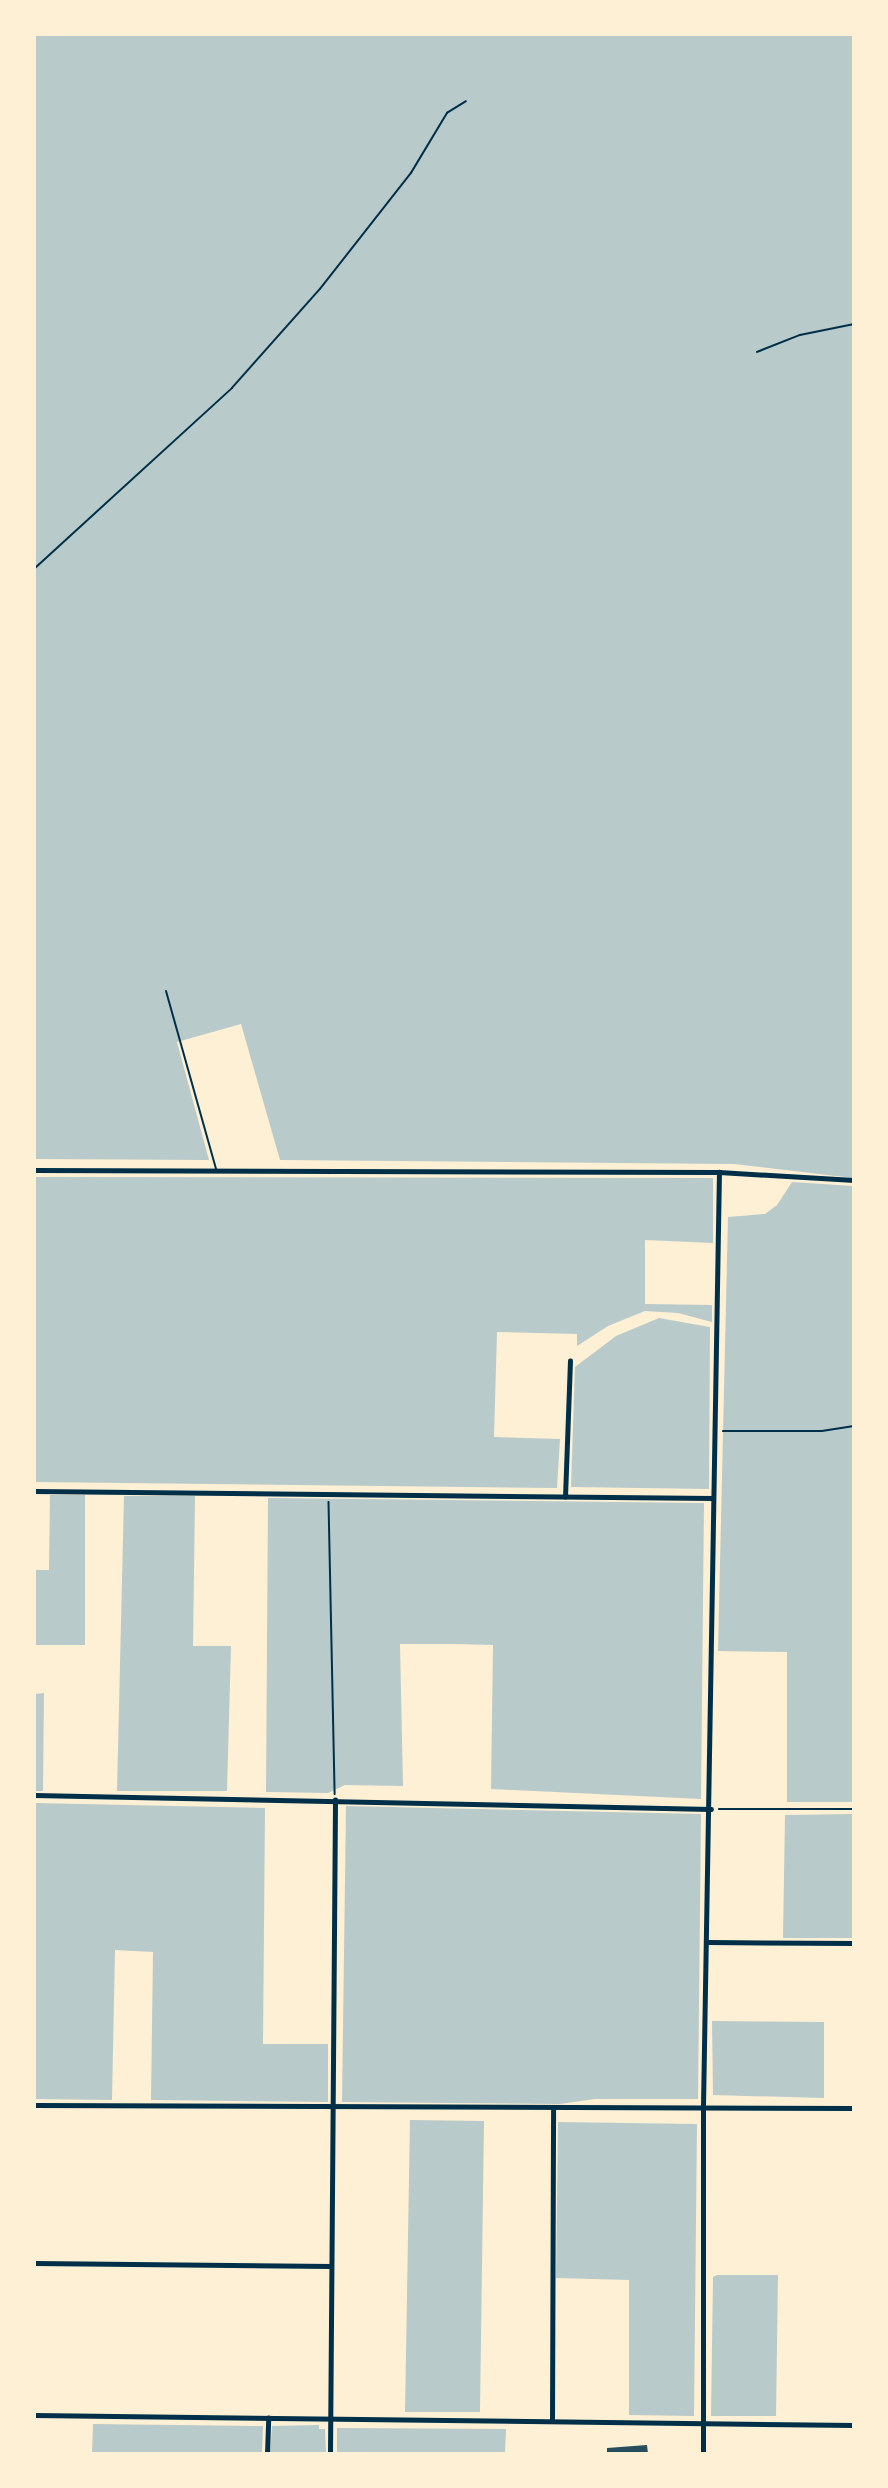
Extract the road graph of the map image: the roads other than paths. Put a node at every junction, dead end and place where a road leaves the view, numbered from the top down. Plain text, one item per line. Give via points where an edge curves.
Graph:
1 (166, 991) dead end
2 (216, 1169) junction
3 (34, 1170) edge
4 (719, 1173) junction
5 (854, 1180) edge
6 (570, 1361) dead end
7 (34, 1491) edge
8 (565, 1497) junction
9 (713, 1498) junction
10 (34, 1795) edge
11 (335, 1800) junction
12 (711, 1809) junction
13 (708, 1942) junction
14 (854, 1943) edge
15 (34, 2105) edge
16 (702, 2106) junction
17 (334, 2108) junction
18 (854, 2108) edge
19 (553, 2109) junction
20 (34, 2263) edge
21 (332, 2266) junction
22 (34, 2415) edge
23 (268, 2418) junction
24 (331, 2418) junction
25 (552, 2421) junction
26 (703, 2423) junction
27 (854, 2425) edge
28 (267, 2454) edge
29 (330, 2454) edge
30 (703, 2454) edge

1 - 2 lane
2 - 3 street
2 - 4 street
4 - 5 street
4 - 9 street
6 - 8 street
7 - 8 street
8 - 9 street
9 - 12 street
10 - 11 street
11 - 12 street
11 - 17 street
12 - 13 street
13 - 14 street
13 - 16 street
15 - 17 street
16 - 18 street
16 - 19 street
16 - 26 street
17 - 19 street
17 - 21 street
19 - 25 street
20 - 21 street
21 - 24 street
22 - 23 street
23 - 24 street
23 - 28 street
24 - 25 street
24 - 29 street
25 - 26 street
26 - 27 street
26 - 30 street

